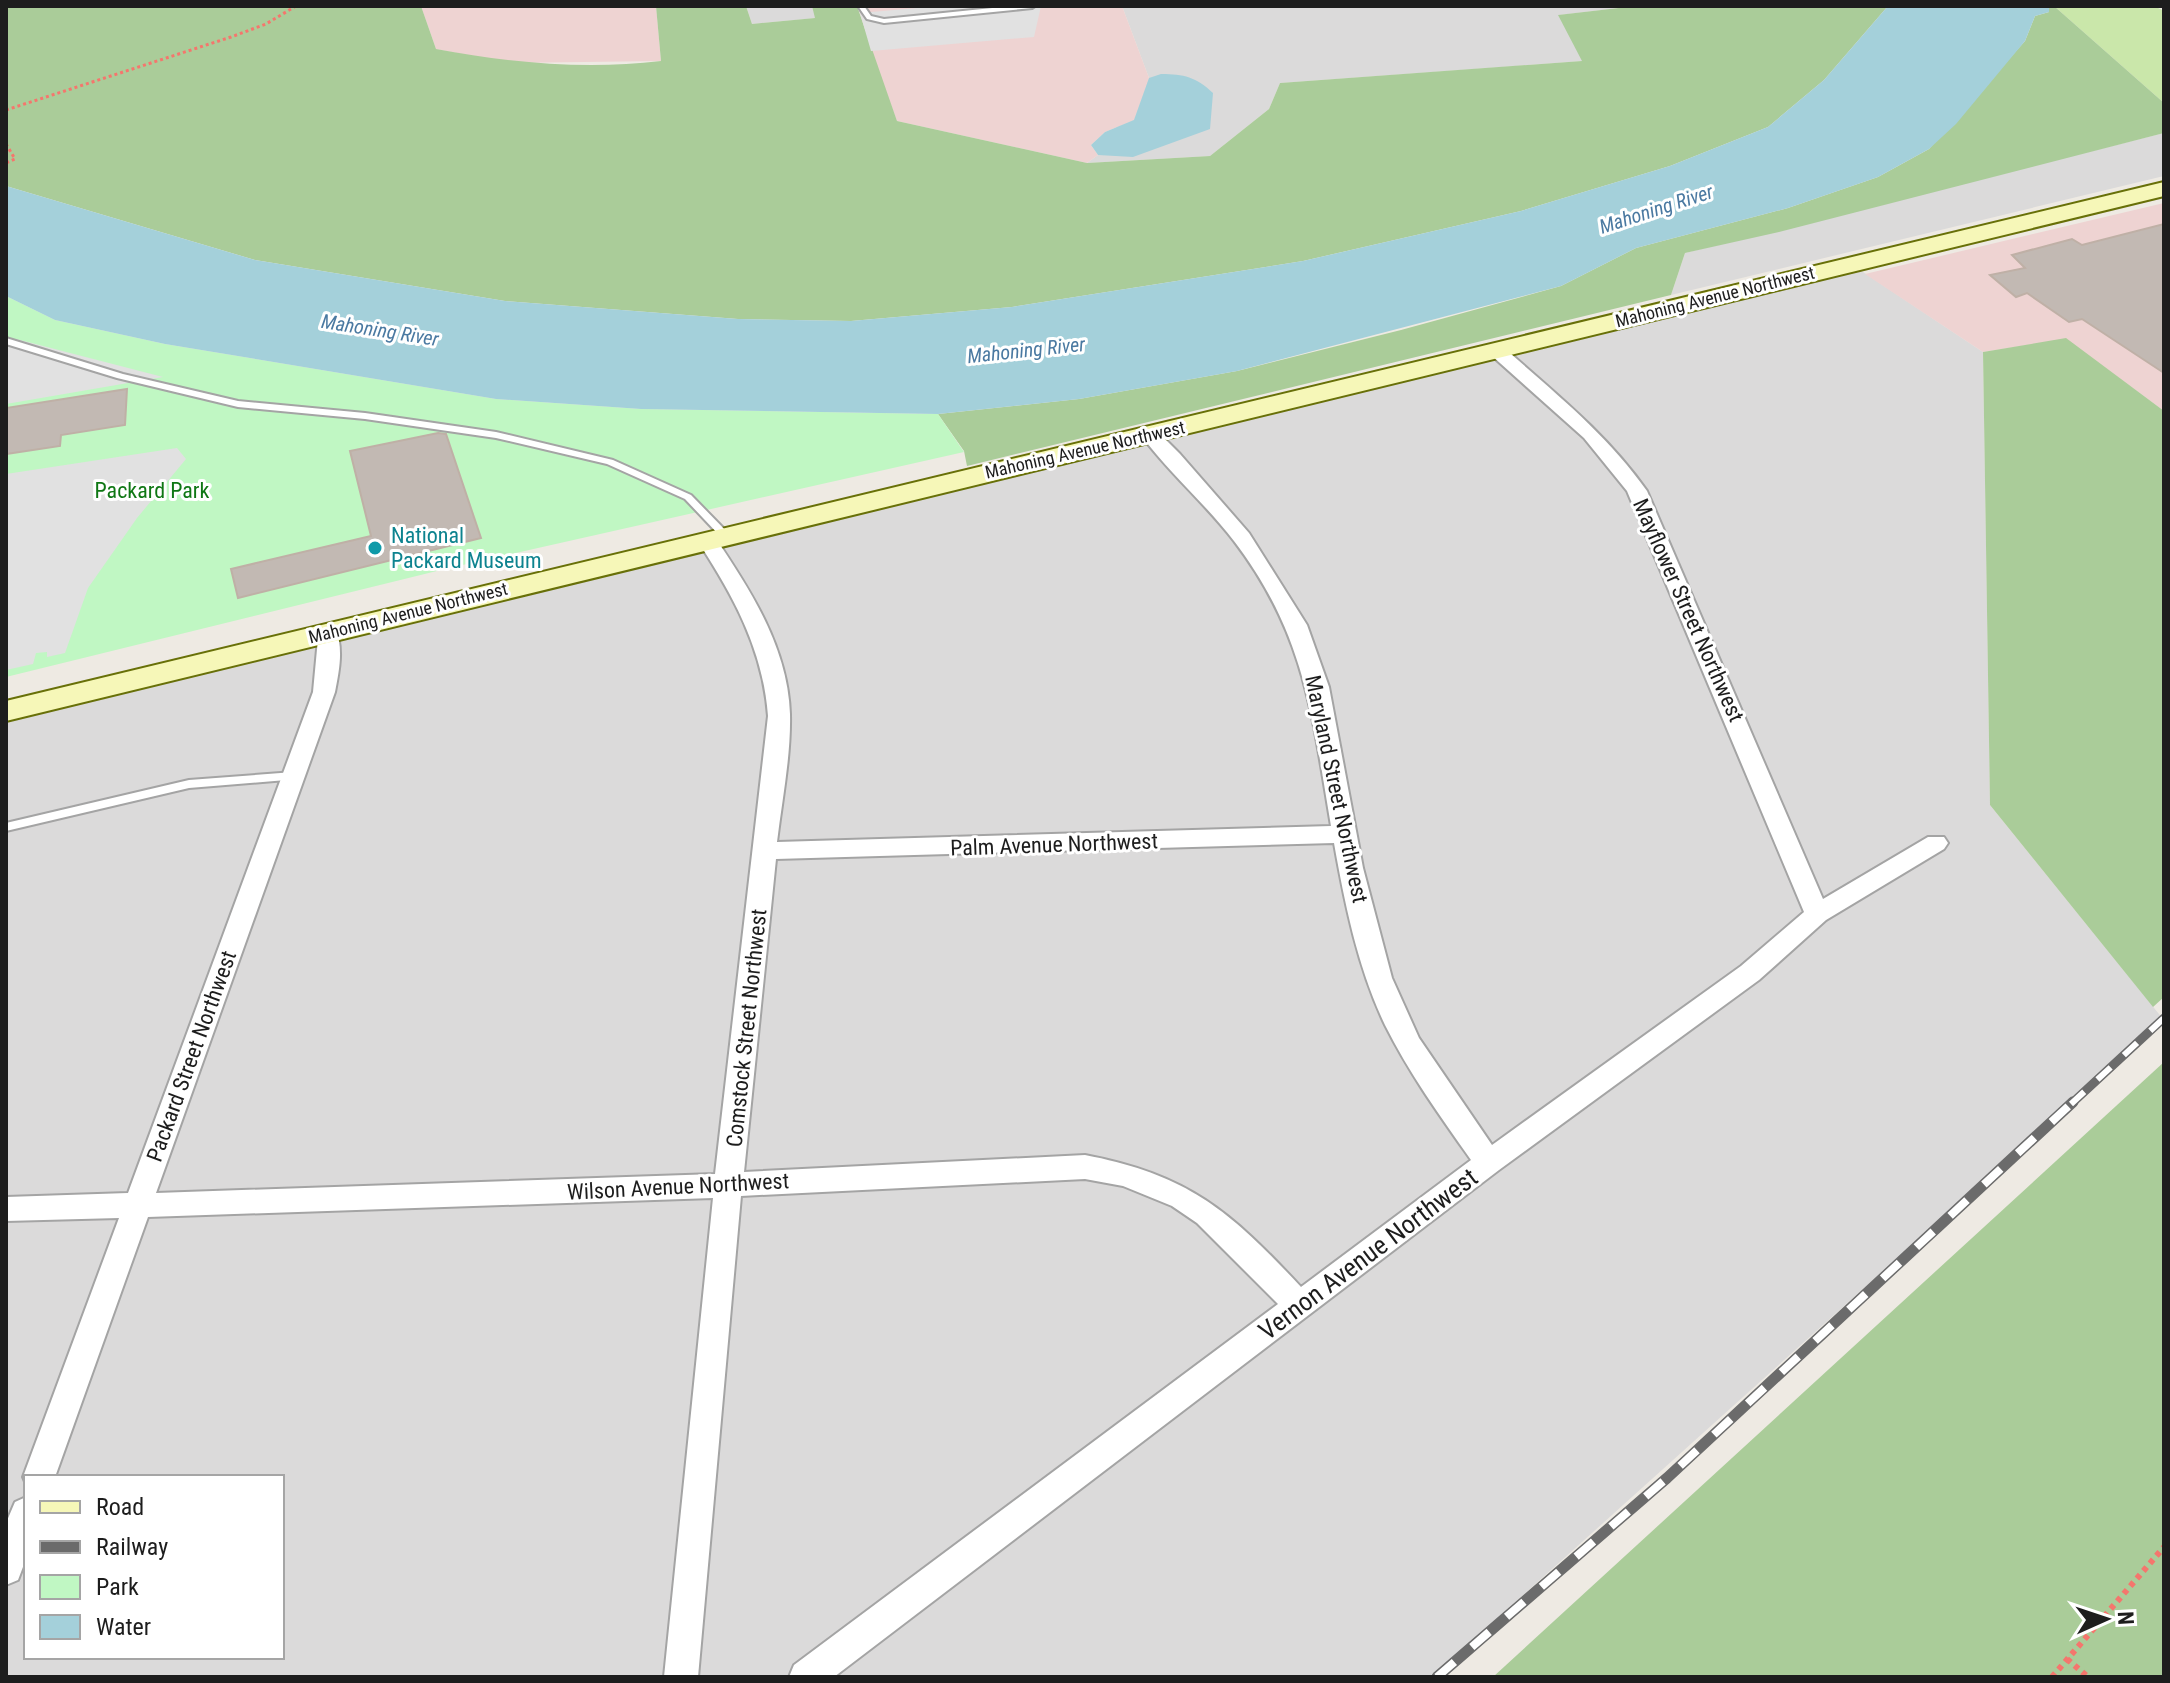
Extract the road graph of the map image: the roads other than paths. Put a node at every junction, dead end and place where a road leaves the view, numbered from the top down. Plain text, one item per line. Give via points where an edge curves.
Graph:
1 (861, 6) edge
2 (1032, 6) edge
3 (2164, 189) edge
4 (6, 341) edge
5 (1497, 351) junction
6 (1150, 435) junction
7 (716, 537) junction
8 (327, 633) junction
9 (6, 711) edge
10 (294, 776) junction
11 (6, 827) edge
12 (1344, 834) junction
13 (1936, 843) dead end
14 (765, 851) junction
15 (1817, 914) junction
16 (1489, 1162) junction
17 (728, 1185) junction
18 (137, 1206) junction
19 (6, 1209) edge
20 (1300, 1307) junction
21 (40, 1475) edge
22 (24, 1519) edge
23 (6, 1569) edge
24 (681, 1677) edge
25 (806, 1677) edge

1 - 2 lane via 869,18 884,21
3 - 5 main road, Mahoning Avenue Northwest
4 - 7 lane via 238,404 496,435 610,462 688,497
5 - 6 main road, Mahoning Avenue Northwest
5 - 15 street, Mayflower Street Northwest via 1591,434 1637,491
6 - 7 main road, Mahoning Avenue Northwest
6 - 12 street, Maryland Street Northwest via 1264,568 1290,612 1309,656 1324,716
7 - 8 main road, Mahoning Avenue Northwest
7 - 14 street, Comstock Street Northwest via 768,647 778,685
8 - 9 main road, Mahoning Avenue Northwest
8 - 10 street, Packard Street Northwest via 324,692
10 - 11 lane via 189,784
10 - 18 street, Packard Street Northwest
12 - 14 street, Palm Avenue Northwest
12 - 16 street, Maryland Street Northwest via 1389,1006 1420,1064
13 - 15 street, Vernon Avenue Northwest
14 - 17 street, Comstock Street Northwest
15 - 16 street, Vernon Avenue Northwest via 1750,973
16 - 20 street, Vernon Avenue Northwest
17 - 18 street, Wilson Avenue Northwest
17 - 20 street, Wilson Avenue Northwest via 1061,1166 1116,1171 1191,1200 1225,1226
17 - 24 street, Comstock Street Northwest
18 - 19 street, Wilson Avenue Northwest
18 - 21 street, Packard Street Northwest
20 - 25 street, Vernon Avenue Northwest
22 - 23 street

